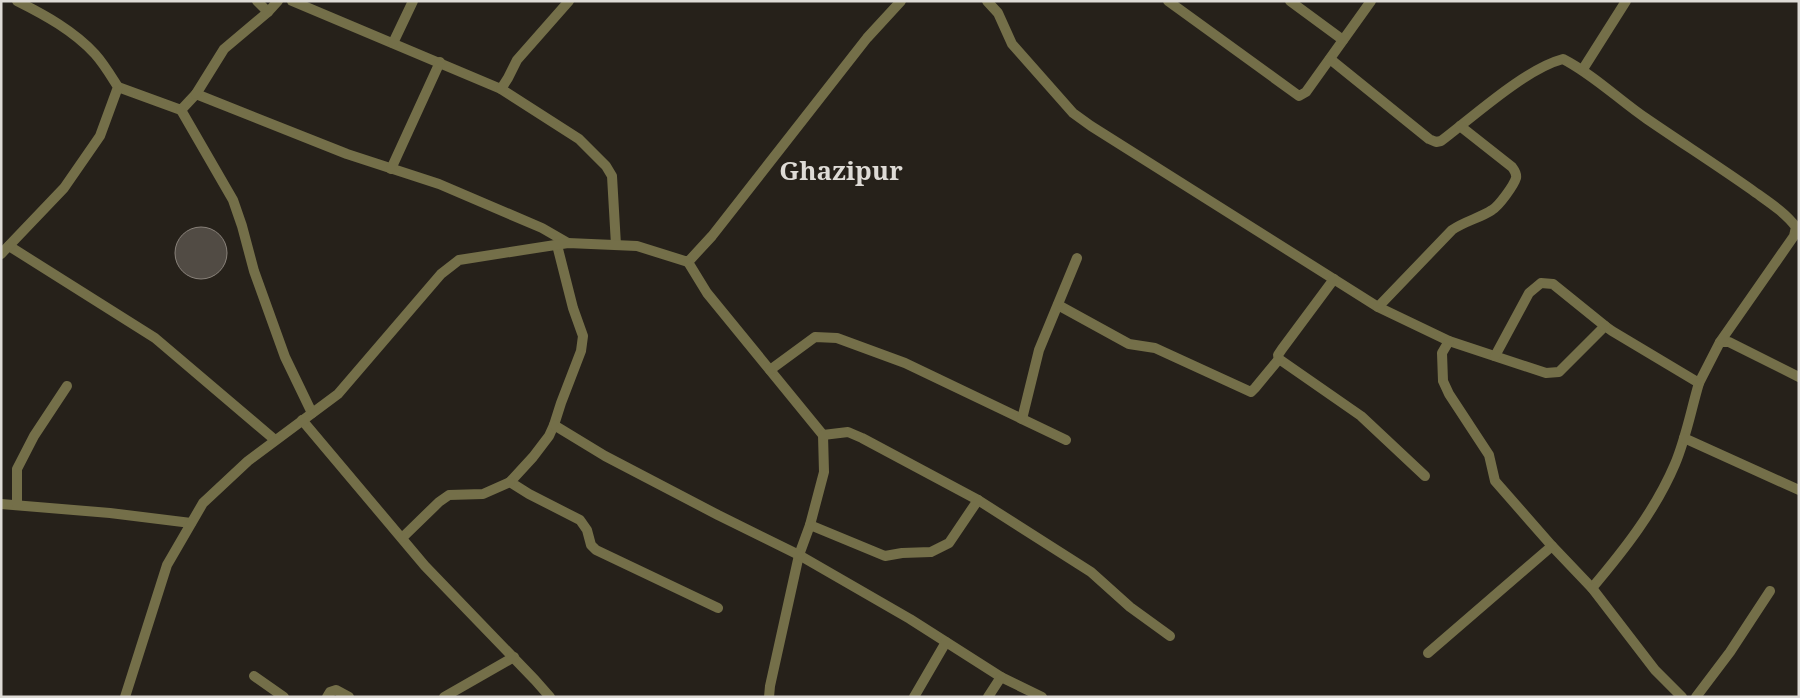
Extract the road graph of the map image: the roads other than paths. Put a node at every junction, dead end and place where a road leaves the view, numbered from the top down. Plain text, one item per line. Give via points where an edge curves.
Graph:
1 (17, 1) edge
2 (257, 1) edge
3 (278, 1) edge
4 (292, 1) edge
5 (413, 1) edge
6 (569, 1) edge
7 (901, 1) edge
8 (988, 1) edge
9 (1168, 1) edge
10 (1187, 1) edge
11 (1290, 1) edge
12 (1371, 1) edge
13 (1626, 1) edge
14 (1180, 10) junction
15 (268, 12) junction
16 (1343, 40) junction
17 (393, 43) junction
18 (1330, 59) junction
19 (440, 62) junction
20 (1583, 69) junction
21 (118, 86) junction
22 (501, 88) junction
23 (196, 94) junction
24 (181, 110) junction
25 (1460, 126) junction
26 (391, 168) junction
27 (568, 243) junction
28 (557, 245) junction
29 (616, 245) junction
30 (10, 246) junction
31 (1, 254) edge
32 (1077, 258) dead end
33 (688, 262) junction
34 (1334, 279) junction
35 (1058, 305) junction
36 (1378, 307) junction
37 (1605, 326) junction
38 (1449, 341) junction
39 (1720, 342) junction
40 (1495, 356) junction
41 (1279, 359) junction
42 (770, 370) junction
43 (1799, 378) edge
44 (1699, 383) junction
45 (66, 386) dead end
46 (312, 414) junction
47 (1022, 418) junction
48 (302, 420) junction
49 (554, 426) junction
50 (823, 435) junction
51 (1684, 438) junction
52 (276, 440) junction
53 (1066, 440) dead end
54 (1425, 476) dead end
55 (510, 482) junction
56 (1799, 490) edge
57 (978, 500) junction
58 (1, 504) edge
59 (17, 505) junction
60 (191, 523) junction
61 (810, 525) junction
62 (402, 538) junction
63 (1552, 546) junction
64 (799, 555) junction
65 (1592, 588) junction
66 (1770, 591) dead end
67 (718, 608) dead end
68 (1170, 636) dead end
69 (946, 642) junction
70 (1428, 653) dead end
71 (514, 658) junction
72 (254, 676) dead end
73 (1001, 677) junction
74 (126, 697) edge
75 (284, 697) edge
76 (327, 697) edge
77 (349, 697) edge
78 (444, 697) edge
79 (550, 697) edge
80 (769, 697) edge
81 (914, 697) edge
82 (988, 697) edge
83 (1042, 697) edge
84 (1682, 697) edge
85 (1696, 697) edge

1 - 21 street via 44,14 76,37 96,55
2 - 15 street
3 - 15 street
4 - 17 street
5 - 17 street
6 - 22 street via 517,60
7 - 33 street
8 - 34 street via 998,13 1012,44 1072,113
9 - 14 street
10 - 14 street
11 - 16 street
12 - 16 street
13 - 20 street
14 - 18 street via 1298,96 1306,92
15 - 23 street via 224,49
16 - 18 street
17 - 19 street
18 - 25 street via 1430,139 1440,141
19 - 22 street
19 - 26 street
20 - 25 street via 1563,59 1551,62 1511,87
20 - 39 street via 1646,118 1776,208 1796,227 1794,236
21 - 24 street
21 - 30 street via 100,136 64,188
22 - 29 street via 579,139 606,166 612,176
23 - 24 street
23 - 26 street via 347,154
24 - 46 street via 232,200 285,357
25 - 36 street via 1512,167 1516,174 1512,187 1494,210 1452,230
26 - 27 street via 448,188 542,228
27 - 28 street
27 - 29 street
28 - 46 street via 459,260 427,289 338,394
28 - 49 street via 583,336 581,351
29 - 33 street via 637,246
30 - 31 street
30 - 52 street via 155,338
32 - 35 street
33 - 42 street via 707,293
34 - 36 street
34 - 41 street via 1282,349
35 - 41 street via 1129,344 1155,348 1250,392
35 - 47 street via 1039,350
36 - 38 street
37 - 40 street via 1558,372 1546,373
37 - 40 street via 1553,284 1541,283 1529,293
37 - 44 street
38 - 40 street
38 - 63 street via 1442,353 1443,381 1489,455 1495,481
39 - 43 street via 1729,342
39 - 44 street
41 - 54 street via 1362,416
42 - 47 street via 815,337 837,338 905,363
42 - 50 street
44 - 51 street
45 - 59 street via 17,469
46 - 48 street
47 - 53 street
48 - 52 street
48 - 62 street
49 - 55 street via 534,458
49 - 64 street via 718,516
50 - 57 street via 848,432
50 - 61 street via 824,472
51 - 56 street
51 - 65 street via 1656,502 1626,548
52 - 60 street via 203,503
55 - 62 street via 483,494 448,495
55 - 67 street via 580,520 596,550
57 - 61 street via 949,544 931,552 885,556
57 - 68 street via 1090,572
58 - 59 street
59 - 60 street
60 - 74 street via 166,565
61 - 64 street
62 - 71 street via 424,566
63 - 65 street
63 - 70 street
64 - 69 street
64 - 80 street
65 - 84 street via 1655,670
66 - 85 street
69 - 73 street
69 - 81 street
71 - 78 street
71 - 79 street
72 - 75 street
73 - 82 street
73 - 83 street
76 - 77 street via 336,690

